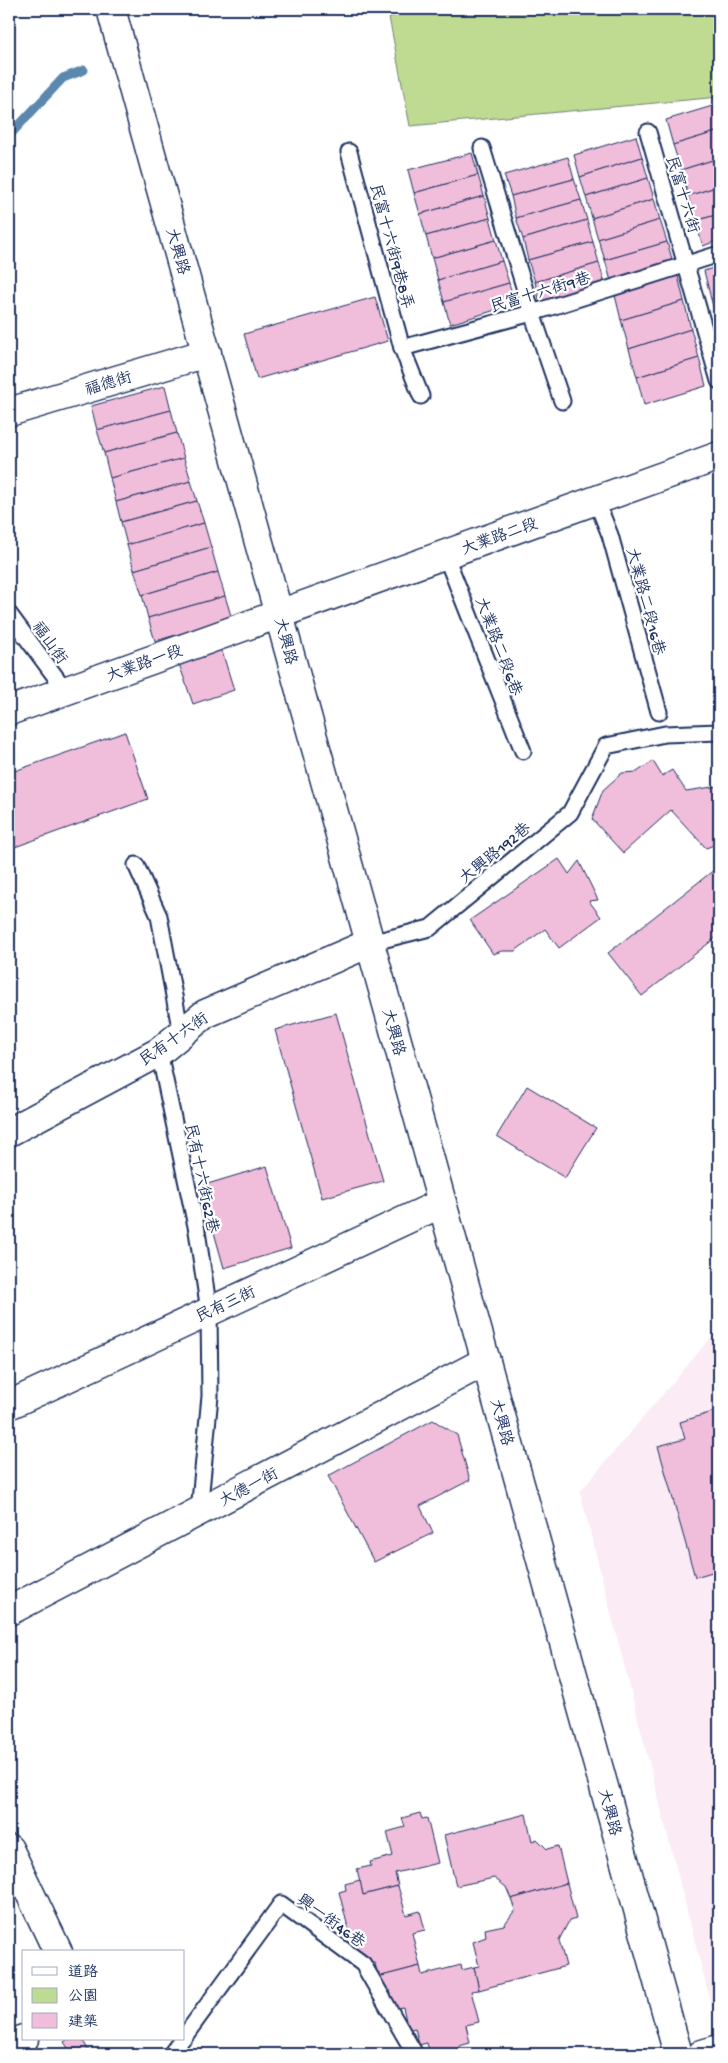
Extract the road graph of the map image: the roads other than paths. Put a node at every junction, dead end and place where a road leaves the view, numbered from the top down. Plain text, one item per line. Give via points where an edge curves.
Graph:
1 (112, 9) edge
2 (648, 132) dead end
3 (482, 148) dead end
4 (349, 152) dead end
5 (719, 254) edge
6 (686, 263) junction
7 (532, 313) junction
8 (402, 348) junction
9 (207, 353) junction
10 (719, 381) edge
11 (421, 396) dead end
12 (562, 401) dead end
13 (9, 412) edge
14 (719, 456) edge
15 (596, 500) junction
16 (445, 554) junction
17 (279, 613) junction
18 (9, 614) edge
19 (66, 690) junction
20 (9, 711) edge
21 (659, 712) dead end
22 (719, 732) edge
23 (523, 752) dead end
24 (136, 865) dead end
25 (370, 943) junction
26 (181, 1033) junction
27 (159, 1052) junction
28 (9, 1132) edge
29 (442, 1203) junction
30 (209, 1311) junction
31 (486, 1361) junction
32 (9, 1405) edge
33 (199, 1512) junction
34 (9, 1611) edge
35 (9, 1849) edge
36 (57, 1950) edge
37 (185, 2035) edge
38 (23, 2040) edge
39 (182, 2040) edge
40 (719, 2049) edge
41 (12, 2054) edge
42 (171, 2054) edge
43 (415, 2054) edge
44 (678, 2054) edge
45 (702, 2054) edge

1 - 9 street, 大興路
2 - 6 lane, 民富十六街
3 - 7 lane
4 - 8 lane, 民富十六街9巷8弄
5 - 6 lane, 民富十六街9巷
6 - 7 lane, 民富十六街9巷
6 - 10 lane, 民富十六街
7 - 8 lane, 民富十六街9巷
7 - 12 lane
8 - 11 lane, 民富十六街9巷8弄
9 - 13 street, 福德街
9 - 17 street, 大興路
14 - 15 street, 大業路二段
15 - 16 street, 大業路二段
15 - 21 lane, 大業路二段16巷 via 610,535
16 - 17 street, 大業路二段
16 - 23 lane, 大業路二段6巷
17 - 19 street, 大業路一段
17 - 25 street, 大興路
18 - 19 lane, 福山街
19 - 20 street, 大業路一段
22 - 25 lane, 大興路192巷 via 665,734 606,746 570,813 563,819 430,928
24 - 26 lane via 159,916
25 - 26 street, 民有十六街 via 205,1014
25 - 29 street, 大興路
26 - 27 street, 民有十六街
27 - 28 street, 民有十六街
27 - 30 lane, 民有十六街62巷 via 197,1231
29 - 30 street, 民有三街
29 - 31 street, 大興路
30 - 32 street, 民有三街
30 - 33 lane, 民有十六街62巷 via 210,1396
31 - 33 street, 大德一街
31 - 44 street, 大興路
33 - 34 street, 大德一街
35 - 36 street
37 - 43 lane, 興一街46巷 via 281,1904 363,1964
38 - 41 street
39 - 42 lane, 興一街46巷
40 - 45 street

